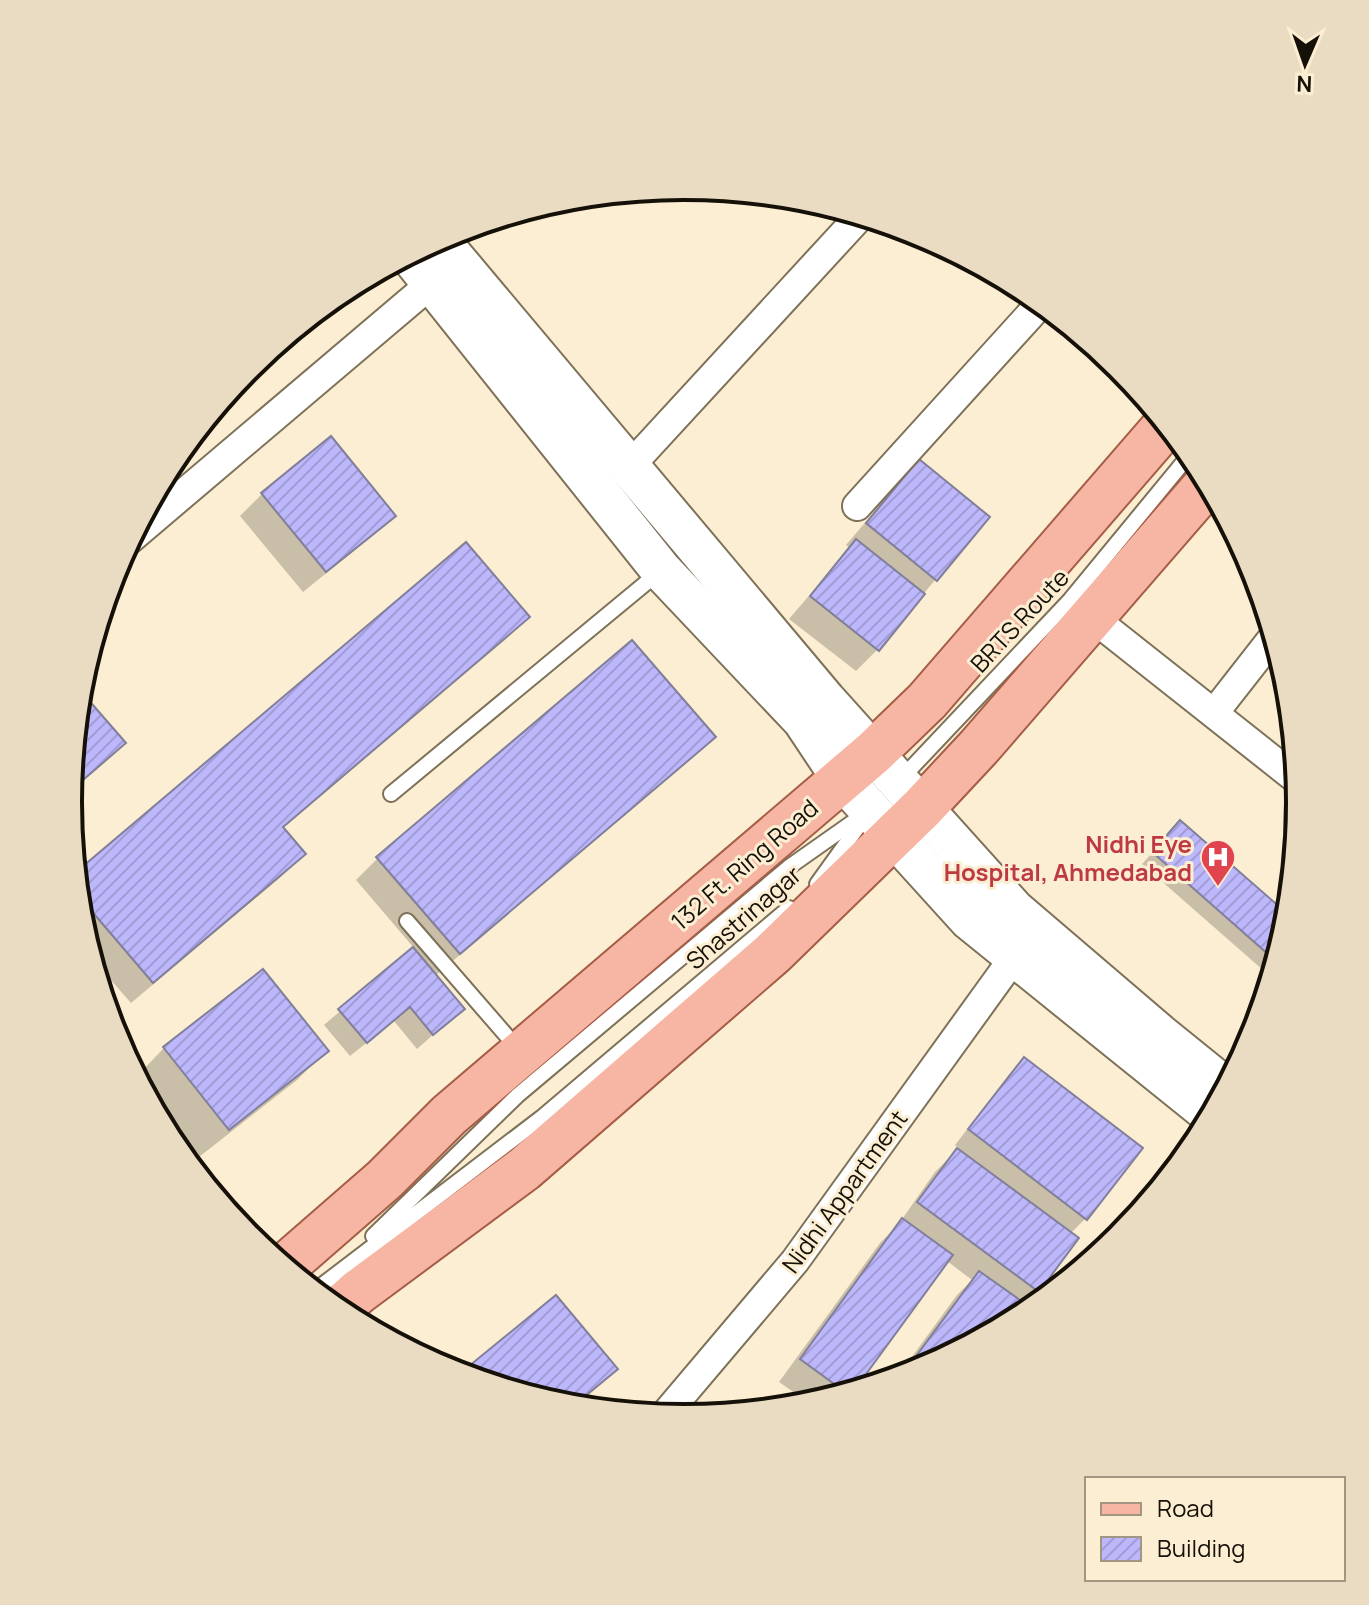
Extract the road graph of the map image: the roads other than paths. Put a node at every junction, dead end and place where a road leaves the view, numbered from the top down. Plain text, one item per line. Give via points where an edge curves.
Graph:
1 (852, 225) edge
2 (447, 249) edge
3 (421, 268) edge
4 (1033, 312) edge
5 (1159, 433) edge
6 (1182, 464) edge
7 (629, 467) junction
8 (1200, 492) edge
9 (857, 506) dead end
10 (155, 516) edge
11 (661, 570) junction
12 (1093, 618) junction
13 (1266, 647) edge
14 (1214, 713) junction
15 (1286, 771) edge
16 (391, 794) dead end
17 (884, 795) junction
18 (407, 921) dead end
19 (1015, 956) junction
20 (522, 1053) junction
21 (1218, 1082) edge
22 (1203, 1108) edge
23 (293, 1260) edge
24 (335, 1292) edge
25 (338, 1294) edge
26 (673, 1405) edge

1 - 7 street
2 - 7 main road
3 - 10 street
3 - 11 main road
4 - 9 street
5 - 17 main road, 132 Ft. Ring Road via 927,701
6 - 17 lane, BRTS Route via 1070,600
7 - 17 main road
8 - 12 main road, 132 Ft. Ring Road
11 - 16 lane
11 - 17 main road via 803,720
12 - 14 street
12 - 17 main road, 132 Ft. Ring Road
13 - 14 street
14 - 15 street
17 - 19 main road via 970,920
17 - 20 main road, 132 Ft. Ring Road
17 - 21 main road
17 - 24 lane, Shastrinagar via 789,867 518,1095
17 - 25 main road, 132 Ft. Ring Road via 773,953 524,1169 358,1292
18 - 20 lane
19 - 22 main road
19 - 26 street, Nidhi Appartment via 795,1261
20 - 23 main road, 132 Ft. Ring Road

